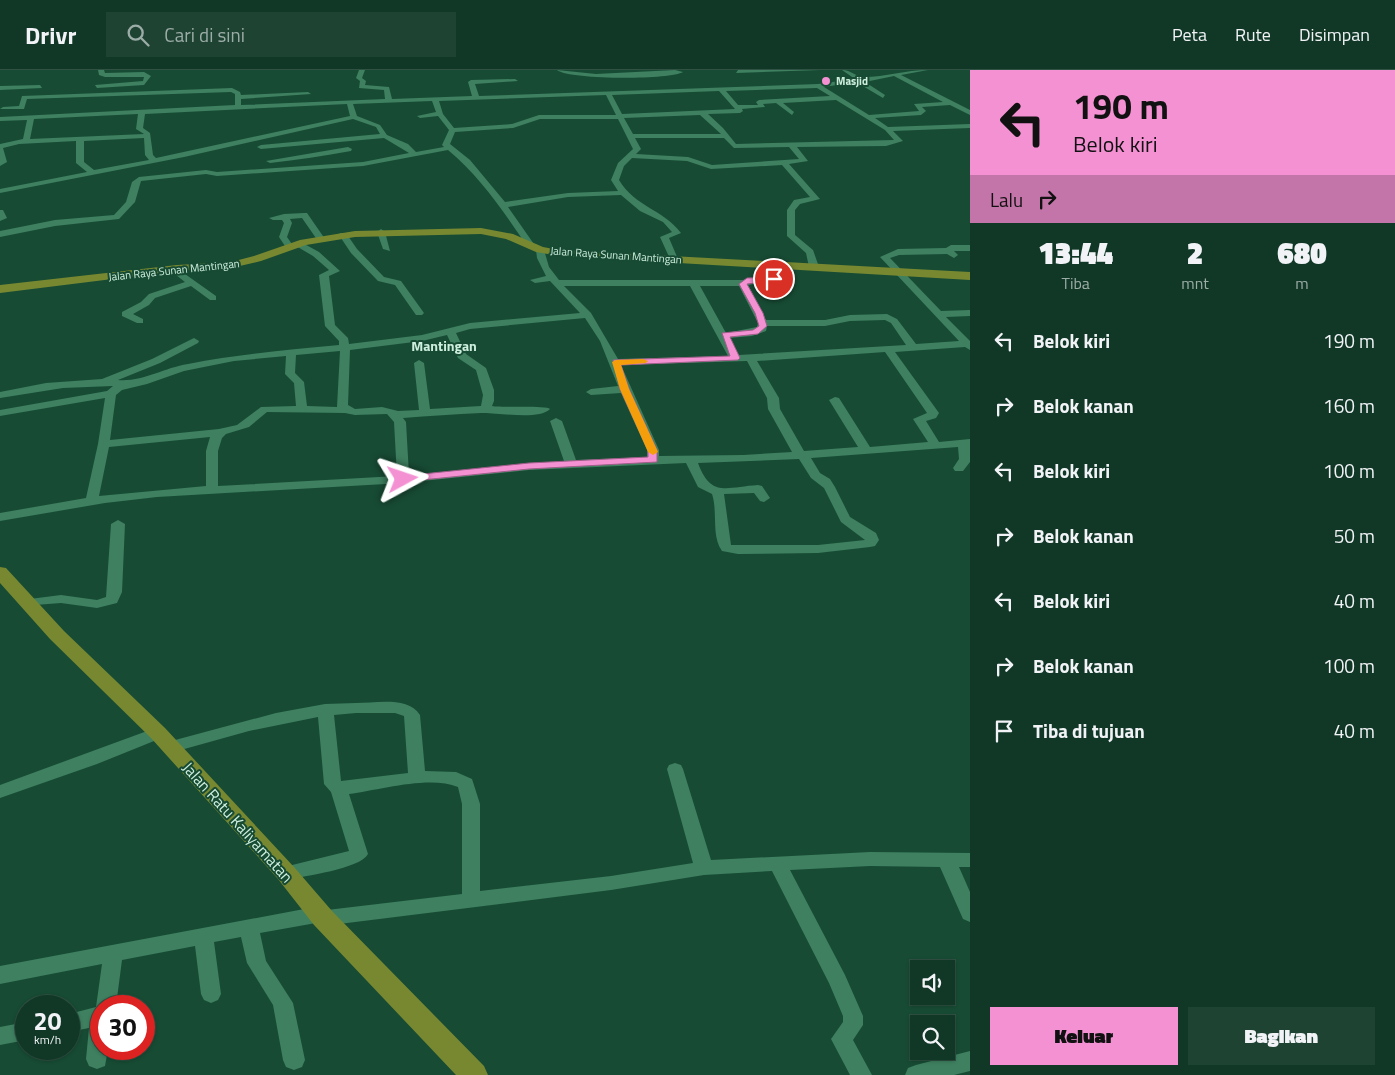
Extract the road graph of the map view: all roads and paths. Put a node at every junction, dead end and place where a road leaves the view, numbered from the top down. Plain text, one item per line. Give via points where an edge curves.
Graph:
1 (101, 70) edge
2 (362, 70) edge
3 (560, 70) edge
4 (787, 70) edge
5 (804, 70) edge
6 (817, 70) edge
7 (845, 70) edge
8 (876, 70) edge
9 (921, 70) edge
10 (679, 71) edge
11 (736, 71) edge
12 (512, 73) dead end
13 (893, 76) junction
14 (743, 77) dead end
15 (686, 78) dead end
16 (515, 80) junction
17 (795, 80) junction
18 (861, 81) junction
19 (144, 83) junction
20 (749, 83) dead end
21 (819, 83) junction
22 (692, 84) dead end
23 (90, 86) dead end
24 (305, 86) dead end
25 (48, 87) dead end
26 (285, 87) dead end
27 (802, 87) junction
28 (0, 88) edge
29 (754, 88) junction
30 (742, 89) junction
31 (721, 90) junction
32 (698, 91) junction
33 (139, 94) junction
34 (308, 94) junction
35 (608, 94) junction
36 (284, 95) junction
37 (0, 96) edge
38 (8, 96) dead end
39 (16, 96) dead end
40 (520, 96) junction
41 (883, 96) dead end
42 (938, 96) junction
43 (24, 97) junction
44 (238, 97) junction
45 (751, 97) dead end
46 (917, 97) dead end
47 (476, 98) junction
48 (837, 98) junction
49 (133, 99) dead end
50 (435, 100) junction
51 (778, 101) junction
52 (389, 102) junction
53 (955, 102) junction
54 (305, 104) junction
55 (350, 104) junction
56 (128, 105) dead end
57 (238, 107) junction
58 (737, 108) junction
59 (0, 110) edge
60 (142, 112) junction
61 (701, 112) junction
62 (116, 113) junction
63 (792, 113) dead end
64 (970, 113) edge
65 (440, 114) junction
66 (420, 116) dead end
67 (31, 117) junction
68 (354, 117) junction
69 (620, 117) junction
70 (866, 117) junction
71 (0, 119) edge
72 (321, 124) junction
73 (470, 124) dead end
74 (970, 126) edge
75 (451, 128) junction
76 (887, 129) junction
77 (147, 136) junction
78 (385, 136) junction
79 (630, 136) junction
80 (726, 136) junction
81 (255, 138) junction
82 (80, 139) junction
83 (333, 141) junction
84 (20, 142) junction
85 (791, 145) junction
86 (261, 147) junction
87 (0, 148) edge
88 (449, 148) junction
89 (413, 153) junction
90 (184, 155) junction
91 (355, 156) junction
92 (631, 156) junction
93 (154, 160) junction
94 (190, 161) dead end
95 (269, 161) junction
96 (0, 164) edge
97 (785, 164) junction
98 (271, 170) junction
99 (93, 173) junction
100 (0, 191) edge
101 (623, 193) junction
102 (503, 206) junction
103 (294, 210) dead end
104 (0, 212) edge
105 (303, 215) junction
106 (284, 216) junction
107 (273, 218) dead end
108 (0, 219) edge
109 (381, 232) junction
110 (0, 234) edge
111 (343, 235) junction
112 (322, 239) junction
113 (294, 245) junction
114 (970, 248) edge
115 (388, 249) dead end
116 (536, 249) junction
117 (674, 259) junction
118 (770, 264) junction
119 (814, 267) junction
120 (179, 268) junction
121 (898, 272) junction
122 (970, 276) edge
123 (535, 280) dead end
124 (555, 280) junction
125 (772, 280) junction
126 (693, 282) junction
127 (191, 283) junction
128 (743, 283) junction
129 (0, 289) edge
130 (780, 293) dead end
131 (213, 298) dead end
132 (419, 313) dead end
133 (970, 313) edge
134 (938, 314) junction
135 (588, 315) junction
136 (140, 321) dead end
137 (763, 323) junction
138 (450, 331) junction
139 (724, 336) junction
140 (194, 341) dead end
141 (968, 343) edge
142 (180, 346) junction
143 (346, 348) junction
144 (914, 348) junction
145 (889, 350) junction
146 (292, 353) junction
147 (735, 358) junction
148 (750, 358) junction
149 (616, 362) junction
150 (419, 363) dead end
151 (198, 365) junction
152 (106, 382) junction
153 (131, 384) junction
154 (624, 389) junction
155 (591, 392) dead end
156 (110, 394) junction
157 (0, 395) edge
158 (835, 400) dead end
159 (302, 409) junction
160 (484, 409) junction
161 (544, 409) dead end
162 (345, 410) junction
163 (425, 412) junction
164 (0, 413) edge
165 (396, 414) junction
166 (556, 421) dead end
167 (221, 432) junction
168 (966, 443) edge
169 (104, 444) junction
170 (935, 445) junction
171 (866, 450) junction
172 (802, 455) junction
173 (690, 459) junction
174 (654, 460) junction
175 (571, 464) junction
176 (959, 468) dead end
177 (403, 479) junction
178 (212, 490) junction
179 (717, 491) junction
180 (764, 498) dead end
181 (92, 501) junction
182 (0, 517) edge
183 (118, 524) dead end
184 (2, 576) edge
185 (27, 603) junction
186 (325, 709) junction
187 (164, 740) junction
188 (675, 769) dead end
189 (417, 778) junction
190 (339, 789) junction
191 (0, 792) edge
192 (970, 860) edge
193 (947, 861) junction
194 (777, 863) junction
195 (704, 868) junction
196 (286, 873) junction
197 (471, 900) junction
198 (970, 914) edge
199 (322, 916) junction
200 (249, 928) junction
201 (203, 936) junction
202 (113, 954) junction
203 (0, 975) edge
204 (211, 994) dead end
205 (105, 995) edge
206 (15, 1033) edge
207 (0, 1036) edge
208 (294, 1060) dead end
209 (970, 1061) edge
210 (474, 1075) edge
211 (861, 1075) edge
212 (916, 1075) edge

1 - 19 street via 105,75 147,75
2 - 52 street via 359,78 363,81 361,88 387,88
3 - 10 street via 562,74 572,75
4 - 5 street
4 - 11 street
4 - 17 street
5 - 6 street
5 - 21 street
7 - 18 street
8 - 13 street
9 - 13 street
10 - 15 street
11 - 14 street
12 - 16 street
13 - 18 street
13 - 42 street
16 - 40 street
16 - 47 street via 470,83
17 - 21 street
17 - 27 street
18 - 21 street
18 - 41 street
19 - 23 street
19 - 33 street
20 - 29 street
21 - 27 street
21 - 48 street
22 - 32 street
24 - 34 street
25 - 28 street
26 - 36 street
27 - 29 street
29 - 30 street
30 - 31 street
30 - 45 street
31 - 32 street
31 - 58 street
32 - 35 street
33 - 43 street
33 - 44 street via 232,90 237,91
33 - 49 street
34 - 36 street
34 - 54 street
35 - 40 street
35 - 69 street
36 - 44 street
37 - 38 street
39 - 43 street
40 - 47 street
42 - 46 street
42 - 53 street
43 - 59 street via 20,108
44 - 57 street
47 - 50 street
48 - 51 street
48 - 70 street
50 - 52 street
50 - 65 street
51 - 58 street via 758,102 762,107
51 - 63 street
52 - 55 street
53 - 64 street
53 - 70 street via 916,105 923,111 921,113
54 - 55 street
54 - 57 street
55 - 68 street
56 - 62 street
57 - 60 street
58 - 61 street via 739,112
60 - 62 street
60 - 77 street via 139,127
61 - 69 street
61 - 80 street
62 - 67 street
65 - 66 street
65 - 75 street
67 - 71 street
67 - 84 street via 26,139
68 - 72 street
68 - 78 street via 378,126
69 - 75 street via 539,117 506,127
69 - 79 street
70 - 76 street
72 - 81 street
72 - 83 street
73 - 75 street
74 - 76 street
75 - 88 street via 445,142
76 - 85 street via 899,141 886,144
77 - 82 street
77 - 93 street via 149,155
78 - 83 street
78 - 89 street
79 - 80 street
79 - 92 street via 637,149
80 - 85 street via 734,146
81 - 86 street
81 - 90 street
82 - 84 street
82 - 99 street via 80,163
83 - 86 street
83 - 91 street
84 - 87 street
85 - 97 street via 804,161
86 - 95 street
87 - 96 street via 3,162
88 - 89 street
88 - 102 street via 467,162
89 - 91 street
90 - 93 street
90 - 94 street
91 - 95 street via 319,153
91 - 98 street
92 - 97 street via 688,159 711,167
92 - 101 street via 615,180
93 - 99 street
95 - 98 street
97 - 119 street via 816,199 797,202 791,210 791,236 810,252
98 - 110 street via 200,170 138,180 136,194 116,217 55,223
99 - 100 street
101 - 102 street via 568,194
101 - 117 street via 643,209 666,220 677,232 664,237
102 - 116 street
103 - 105 street
104 - 108 street via 3,218
105 - 106 street
105 - 112 street
106 - 107 street
106 - 113 street via 288,223 283,237
109 - 111 main road, Jalan Raya Sunan Mantingan
109 - 115 street
109 - 116 main road, Jalan Raya Sunan Mantingan via 481,232 509,236
111 - 112 main road, Jalan Raya Sunan Mantingan
111 - 132 street via 381,279 398,283
112 - 113 main road, Jalan Raya Sunan Mantingan
113 - 120 main road, Jalan Raya Sunan Mantingan via 246,262
113 - 143 street via 308,248 335,270 324,275 326,302 330,326 341,335
114 - 121 street via 956,247 952,253 898,252 885,256
116 - 117 main road, Jalan Raya Sunan Mantingan
116 - 124 street
117 - 118 main road, Jalan Raya Sunan Mantingan
118 - 119 main road, Jalan Raya Sunan Mantingan
118 - 125 street
119 - 121 main road, Jalan Raya Sunan Mantingan
120 - 127 street
120 - 129 main road, Jalan Raya Sunan Mantingan
121 - 122 main road, Jalan Raya Sunan Mantingan
121 - 134 street
123 - 124 street
124 - 126 street
124 - 135 street
125 - 128 street
125 - 130 street
126 - 128 street
126 - 139 street
127 - 131 street
127 - 136 street via 152,296 125,314
128 - 137 street
133 - 134 street
134 - 141 street
135 - 138 street via 470,326
135 - 149 street
137 - 139 street via 762,329 756,332
137 - 144 street via 825,323 887,316 894,320
138 - 143 street
138 - 160 street via 462,356 481,368 490,400
139 - 147 street
140 - 142 street
141 - 144 street
142 - 151 street
142 - 152 street via 156,361
143 - 146 street
143 - 162 street via 342,406
144 - 145 street
145 - 148 street
145 - 170 street via 933,413 919,419
146 - 151 street
146 - 159 street via 290,374 299,382
147 - 148 street
147 - 149 street
148 - 172 street via 772,398 774,409
149 - 154 street
150 - 163 street
151 - 153 street
152 - 153 street
152 - 157 street
153 - 156 street via 113,389
154 - 155 street
154 - 174 street
156 - 164 street
156 - 169 street
158 - 171 street
159 - 162 street
159 - 167 street via 265,409 256,412 241,428
160 - 161 street via 512,412
160 - 163 street
162 - 165 street via 386,410
163 - 165 street
165 - 177 street via 400,422
166 - 175 street
167 - 169 street
167 - 178 street via 217,435 213,452
168 - 170 street
168 - 176 street via 964,464
169 - 181 street
170 - 171 street
171 - 172 street
172 - 173 street
172 - 179 street via 815,475 822,477 843,516 871,536 870,543 818,549 730,549 724,544
173 - 174 street
173 - 179 street via 704,489
174 - 175 street
175 - 177 street
177 - 178 street
178 - 181 street
179 - 180 street via 758,489
181 - 182 street
183 - 185 street via 115,592 111,601 97,604 60,599
184 - 185 main road, Jalan Ratu Kaliyamatan
185 - 187 main road, Jalan Ratu Kaliyamatan
186 - 187 street
186 - 189 street via 368,707 410,711
186 - 190 street via 332,781
187 - 191 street via 91,760
187 - 196 main road, Jalan Ratu Kaliyamatan
188 - 195 street
189 - 190 street
189 - 197 street via 461,779 469,788
190 - 196 street via 359,854
192 - 193 street
193 - 194 street via 870,859
193 - 198 street
194 - 195 street
194 - 211 street via 849,1006 853,1024 841,1039
195 - 197 street
196 - 199 main road, Jalan Ratu Kaliyamatan
197 - 199 street
199 - 200 street
199 - 210 main road, Jalan Ratu Kaliyamatan
200 - 201 street
200 - 208 street via 257,963 283,1003
201 - 202 street
201 - 204 street
202 - 203 street
202 - 205 street
206 - 207 street
209 - 212 street

